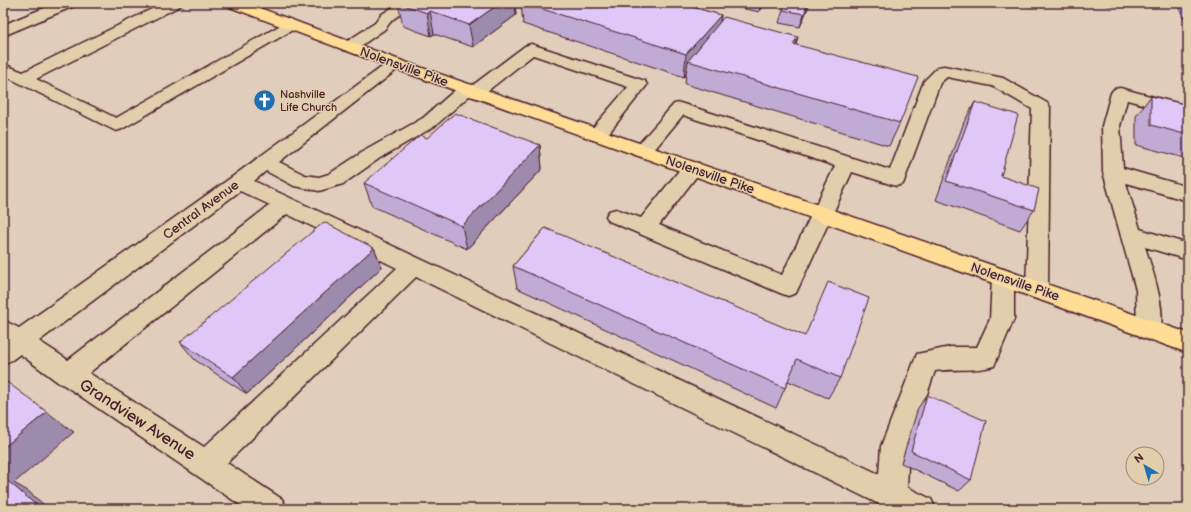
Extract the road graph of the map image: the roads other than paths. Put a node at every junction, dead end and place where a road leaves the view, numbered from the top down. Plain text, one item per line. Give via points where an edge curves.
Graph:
1 (69, 3) edge
2 (174, 3) edge
3 (232, 3) edge
4 (410, 3) edge
5 (291, 25) junction
6 (3, 31) edge
7 (349, 47) junction
8 (396, 64) junction
9 (3, 69) edge
10 (23, 79) junction
11 (471, 91) junction
12 (1188, 111) edge
13 (598, 135) junction
14 (643, 151) junction
15 (264, 163) junction
16 (846, 163) junction
17 (692, 168) junction
18 (1113, 172) junction
19 (239, 182) junction
20 (1188, 194) edge
21 (286, 204) junction
22 (822, 214) junction
23 (616, 216) dead end
24 (645, 228) junction
25 (1131, 234) junction
26 (1188, 252) edge
27 (413, 266) junction
28 (1003, 278) junction
29 (1038, 290) junction
30 (1149, 330) junction
31 (8, 342) edge
32 (1188, 343) edge
33 (68, 375) junction
34 (205, 465) junction
35 (892, 495) junction
36 (272, 509) edge
37 (920, 509) edge

1 - 6 street
2 - 10 street
3 - 5 main road, Nolensville Pike
4 - 7 street via 387,17 380,26
5 - 7 main road, Nolensville Pike
5 - 10 street via 116,125
7 - 8 main road, Nolensville Pike
8 - 11 main road, Nolensville Pike
8 - 15 street, Central Avenue
9 - 10 street
11 - 13 main road, Nolensville Pike
11 - 13 street via 531,49 640,85
11 - 15 street via 429,122 336,179 319,184 301,182
12 - 18 street via 1120,93 1111,126
13 - 14 main road, Nolensville Pike
14 - 16 street via 680,108
14 - 17 main road, Nolensville Pike
15 - 19 street, Central Avenue
16 - 22 street
16 - 29 street via 896,179 932,81 944,70 997,82 1041,107
17 - 22 main road, Nolensville Pike
17 - 24 street
18 - 20 street
18 - 25 street
19 - 21 street
19 - 31 street, Central Avenue
21 - 27 street
21 - 33 street
22 - 24 street via 788,287
22 - 28 main road, Nolensville Pike
23 - 24 street
25 - 26 street
25 - 30 street via 1147,290
27 - 34 street
27 - 35 street
28 - 29 main road, Nolensville Pike
28 - 35 street via 1002,319 985,358 950,358 926,362 895,446
29 - 30 main road, Nolensville Pike
30 - 32 main road, Nolensville Pike
31 - 33 street, Grandview Avenue
33 - 34 street, Grandview Avenue
34 - 36 street, Grandview Avenue
35 - 37 street

